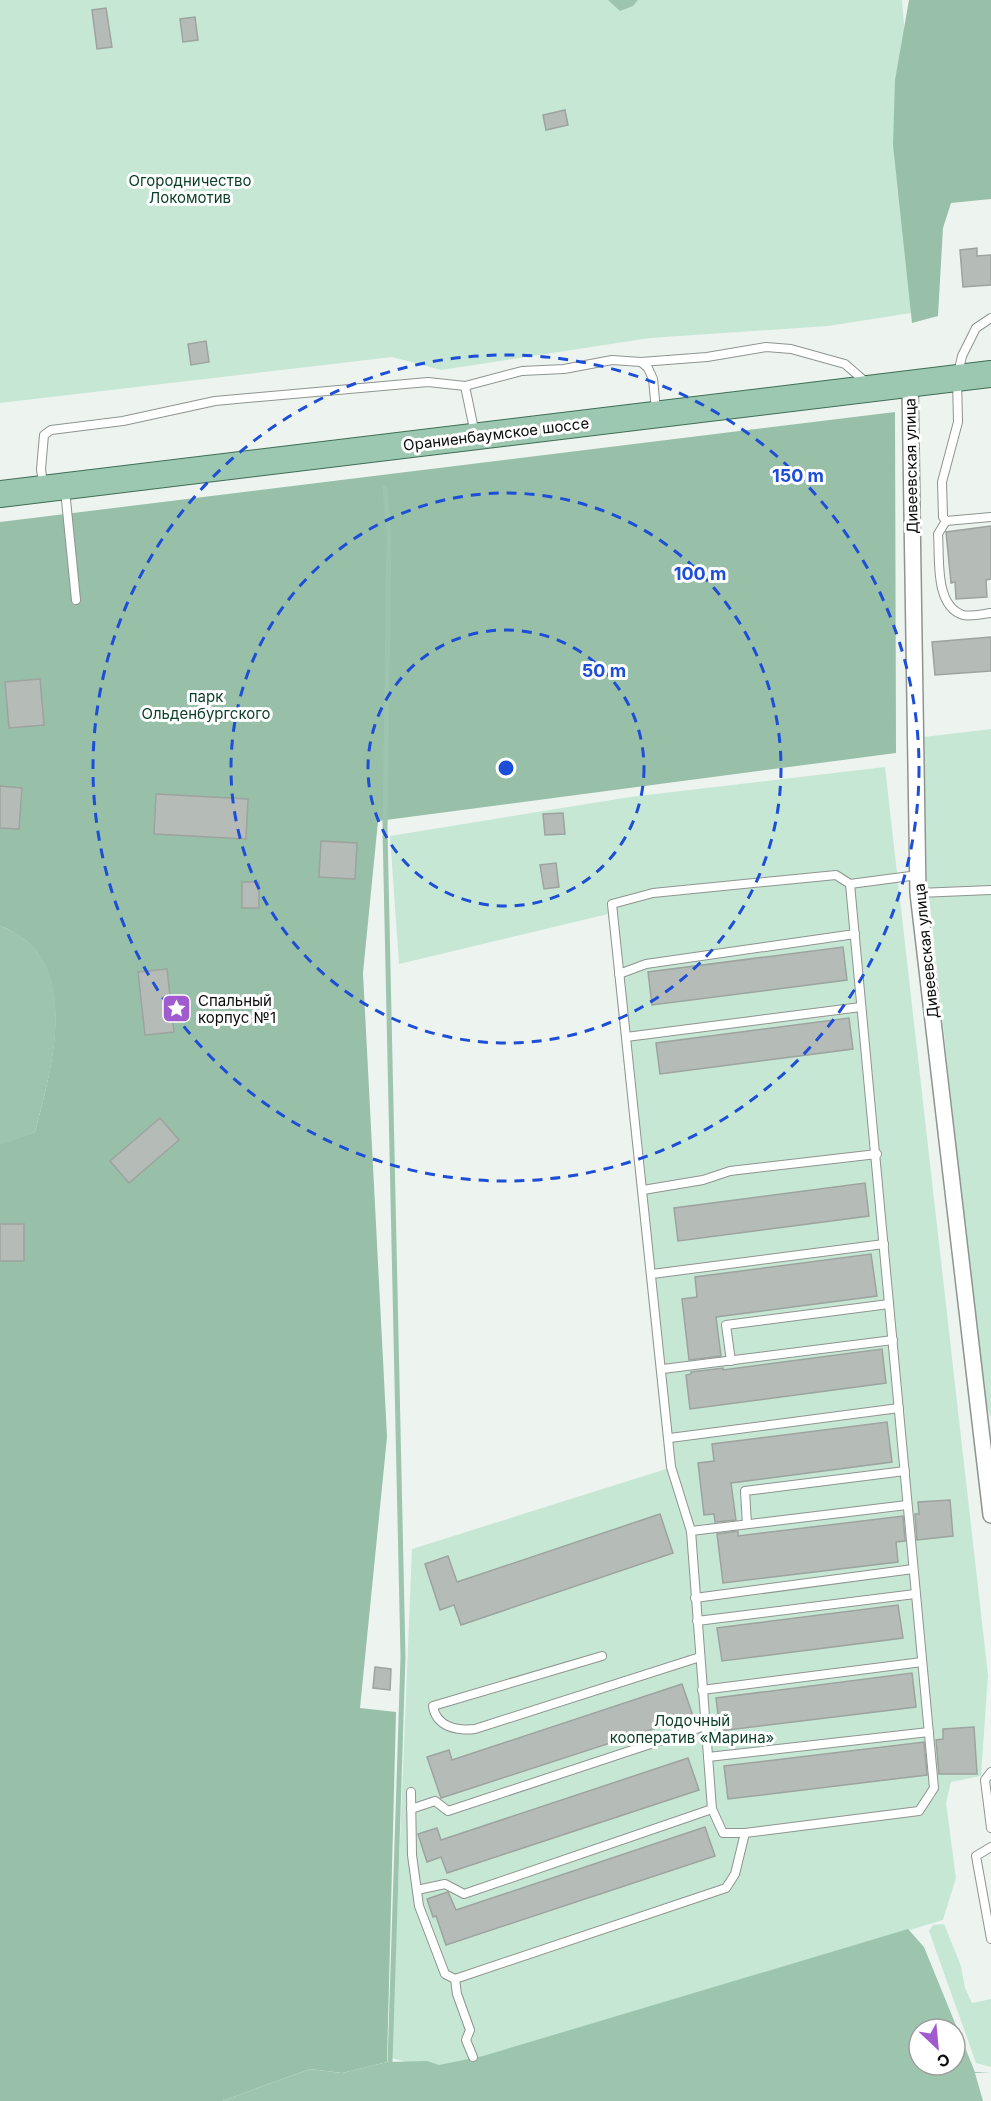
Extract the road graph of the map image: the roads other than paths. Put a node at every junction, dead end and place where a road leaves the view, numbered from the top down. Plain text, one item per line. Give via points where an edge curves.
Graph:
1 (991, 318) edge
2 (641, 362) junction
3 (991, 374) edge
4 (957, 378) junction
5 (910, 384) junction
6 (465, 386) junction
7 (874, 389) junction
8 (656, 415) junction
9 (476, 436) junction
10 (54, 487) junction
11 (0, 494) edge
12 (991, 518) edge
13 (946, 521) junction
14 (76, 600) dead end
15 (991, 613) edge
16 (918, 874) junction
17 (850, 884) junction
18 (991, 890) edge
19 (918, 893) junction
20 (855, 934) junction
21 (619, 974) junction
22 (861, 1006) junction
23 (626, 1037) junction
24 (877, 1154) junction
25 (643, 1190) junction
26 (884, 1244) junction
27 (652, 1274) junction
28 (890, 1304) junction
29 (893, 1340) junction
30 (730, 1361) junction
31 (663, 1370) junction
32 (899, 1408) junction
33 (670, 1438) junction
34 (987, 1446) edge
35 (905, 1472) junction
36 (908, 1505) junction
37 (991, 1515) edge
38 (747, 1524) junction
39 (691, 1531) junction
40 (913, 1569) junction
41 (915, 1594) junction
42 (695, 1598) junction
43 (698, 1621) junction
44 (602, 1656) dead end
45 (700, 1657) junction
46 (922, 1662) junction
47 (702, 1690) junction
48 (705, 1726) junction
49 (929, 1732) junction
50 (708, 1757) junction
51 (991, 1772) edge
52 (411, 1792) dead end
53 (411, 1809) junction
54 (712, 1809) junction
55 (991, 1828) edge
56 (746, 1833) junction
57 (991, 1847) edge
58 (417, 1890) junction
59 (991, 1939) edge
60 (455, 1979) junction
61 (473, 2057) dead end

1 - 4 lane via 976,328 962,356
2 - 6 lane via 612,360 564,369 522,371
2 - 7 lane via 696,359 766,346 792,349 845,364
2 - 8 lane via 653,379
3 - 4 main road, Ораниенбаумское шоссе
4 - 5 main road, Ораниенбаумское шоссе
4 - 13 lane via 958,422 942,482
5 - 7 main road, Ораниенбаумское шоссе
5 - 16 street, Дивеевская улица
6 - 9 lane
6 - 10 lane via 428,382 260,395 123,421 60,427 44,435 41,469
7 - 8 main road, Ораниенбаумское шоссе
8 - 9 main road, Ораниенбаумское шоссе
9 - 10 main road, Ораниенбаумское шоссе
10 - 11 main road, Ораниенбаумское шоссе
10 - 14 lane
12 - 13 lane
13 - 15 lane via 938,534 943,591 950,607 964,615
16 - 17 lane
16 - 19 street, Дивеевская улица
17 - 20 lane
17 - 21 lane via 836,875 653,893 612,904
18 - 19 lane
19 - 34 street, Дивеевская улица
20 - 21 lane via 646,964
20 - 22 lane
21 - 23 lane
22 - 23 lane
22 - 24 lane
23 - 25 lane
24 - 25 lane via 730,1171 703,1180
24 - 26 lane
25 - 27 lane
26 - 27 lane
26 - 28 lane
27 - 31 lane
28 - 29 lane
28 - 30 lane via 726,1325
29 - 30 lane
29 - 32 lane
30 - 31 lane
31 - 33 lane
32 - 33 lane
32 - 35 lane
33 - 39 lane via 671,1467
34 - 37 street, Дивеевская улица
35 - 36 lane
35 - 38 lane via 745,1491
36 - 38 lane
36 - 40 lane
38 - 39 lane
39 - 42 lane
40 - 41 lane
40 - 42 lane
41 - 43 lane
41 - 46 lane
42 - 43 lane
43 - 45 lane
44 - 45 lane via 433,1706 433,1710 440,1722 452,1728 475,1729
45 - 47 lane
46 - 47 lane
46 - 49 lane
47 - 48 lane
48 - 50 lane
48 - 53 lane via 448,1811 435,1801
49 - 50 lane
49 - 56 lane via 934,1788 919,1811
50 - 54 lane
51 - 55 lane via 985,1780
52 - 53 lane
53 - 58 lane
54 - 56 lane via 723,1833
54 - 58 lane via 464,1894 445,1884
56 - 60 lane via 735,1874 726,1888
57 - 59 lane via 976,1856
58 - 60 lane via 419,1906 445,1974
60 - 61 lane via 470,2030 466,2040

